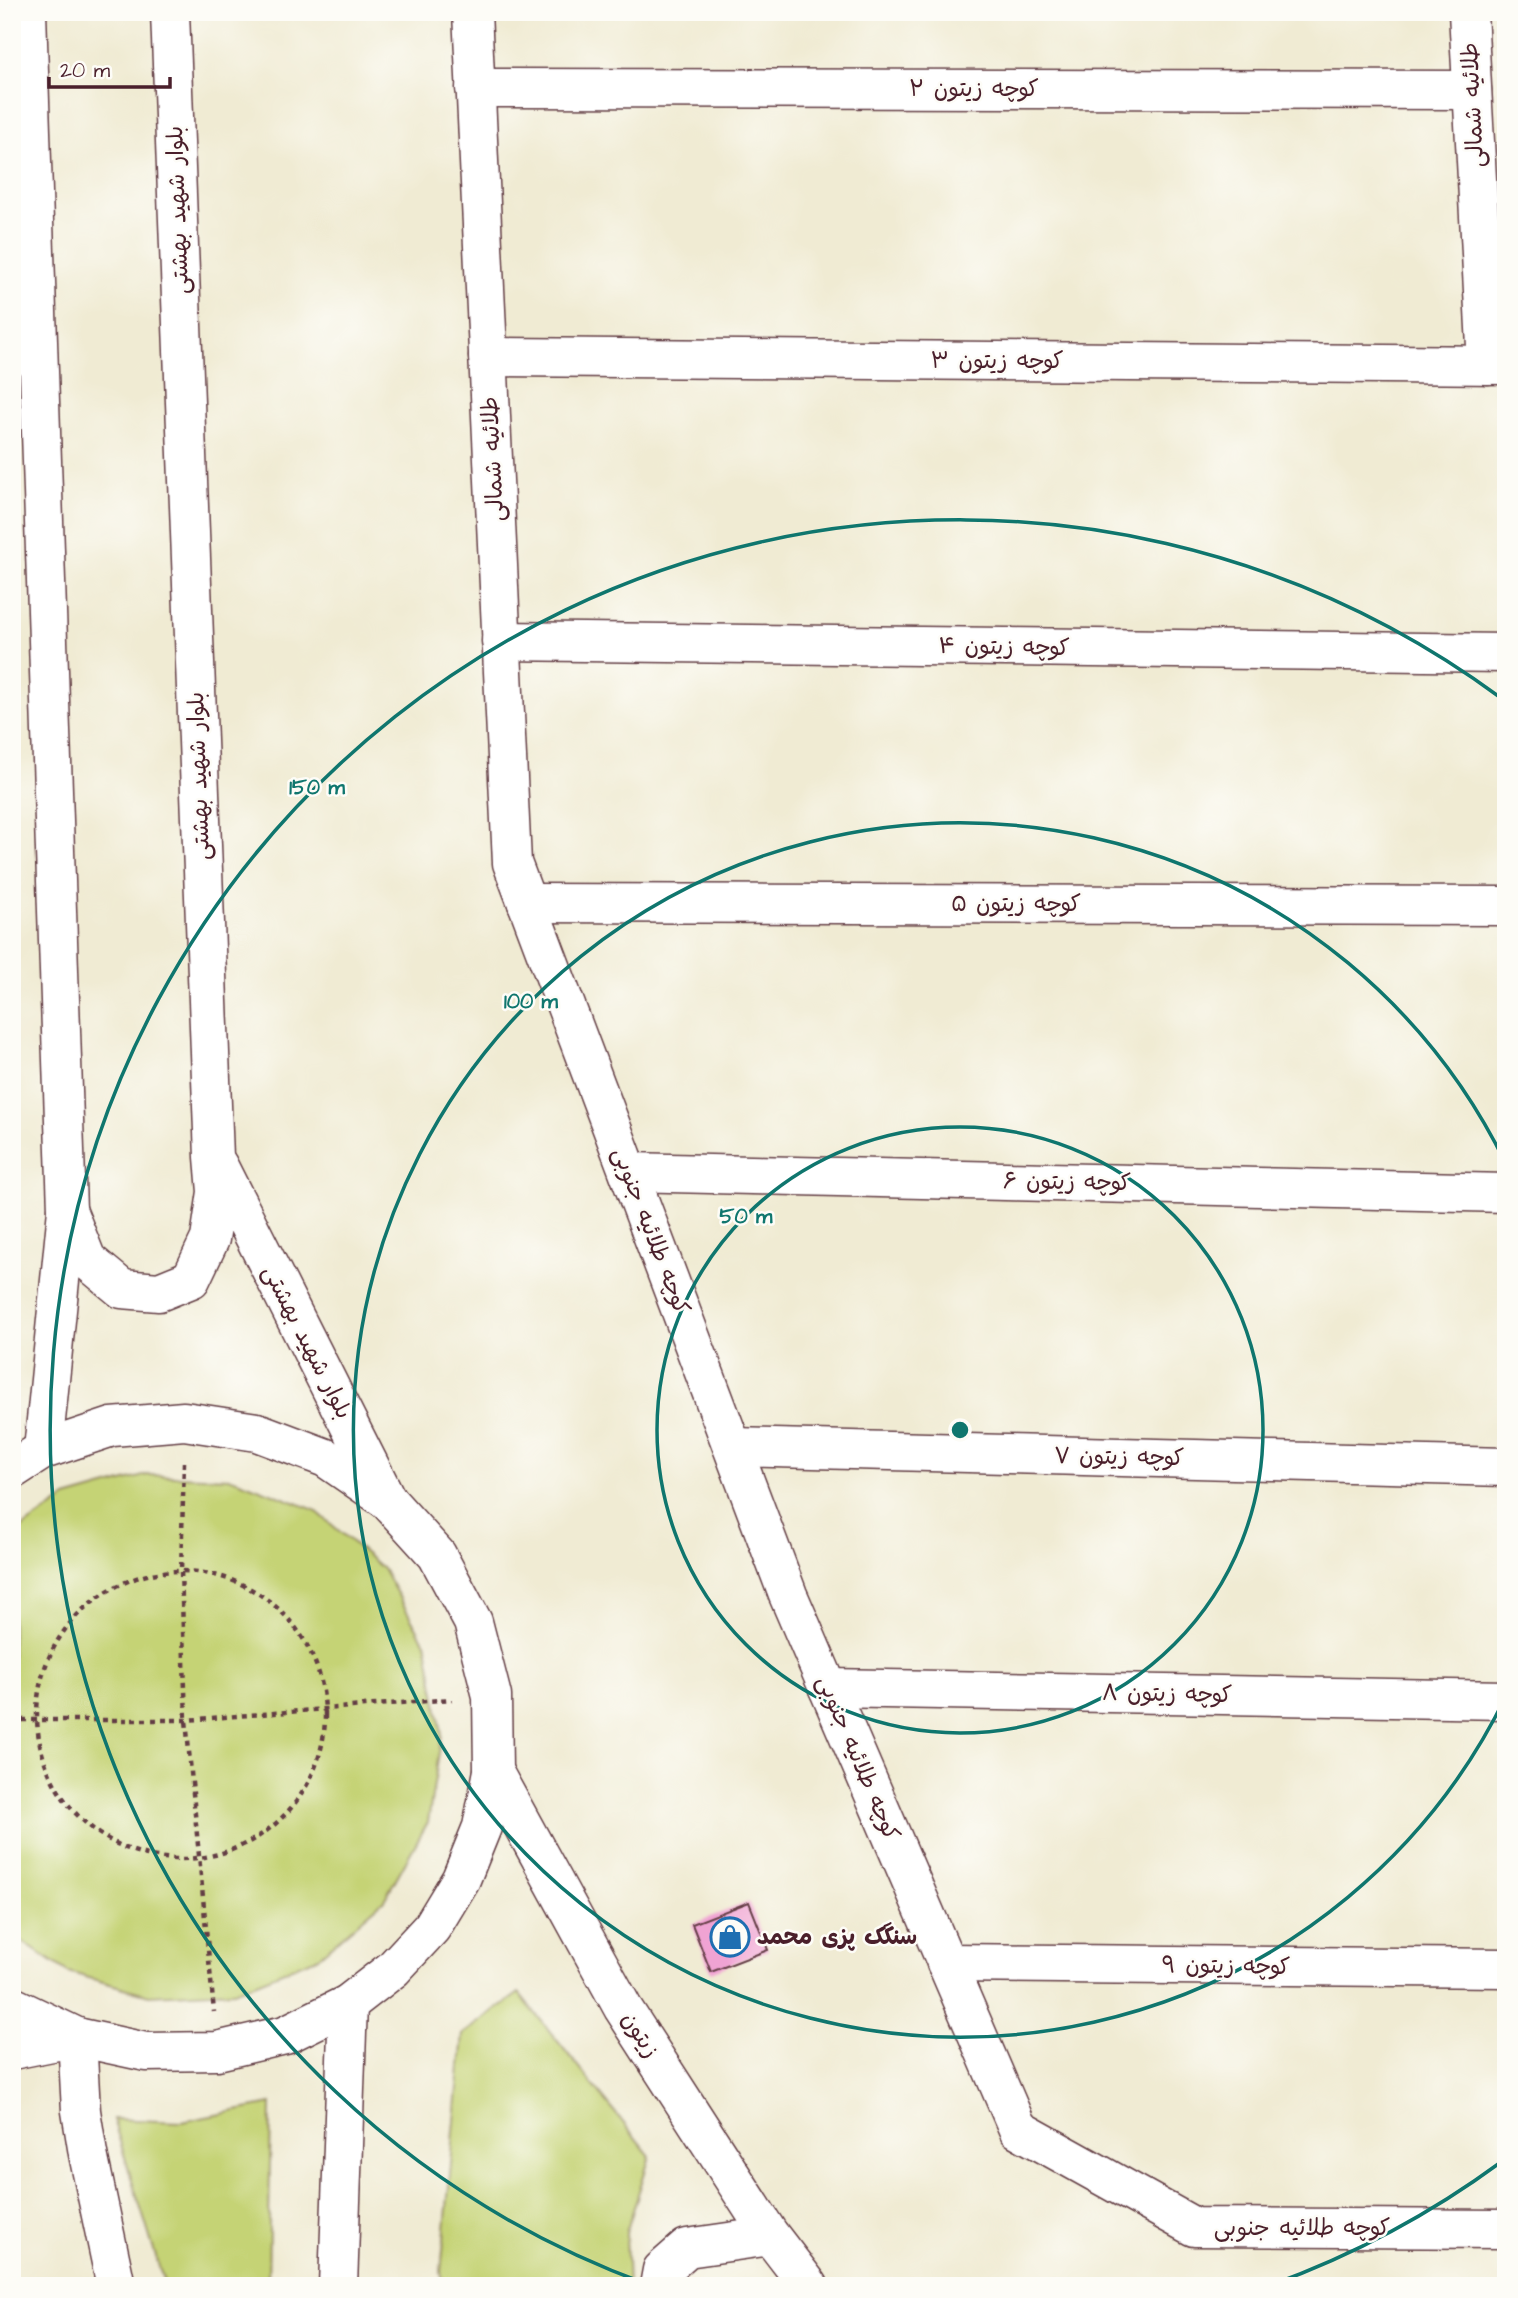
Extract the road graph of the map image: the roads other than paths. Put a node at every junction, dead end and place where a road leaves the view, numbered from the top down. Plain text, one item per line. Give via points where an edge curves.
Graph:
1 (27, 12) edge
2 (170, 12) edge
3 (472, 12) edge
4 (1468, 12) edge
5 (475, 88) junction
6 (1472, 90) junction
7 (488, 357) junction
8 (1496, 365) edge
9 (502, 641) junction
10 (1506, 653) edge
11 (527, 903) junction
12 (1506, 906) edge
13 (214, 1157) junction
14 (629, 1171) junction
15 (1506, 1193) edge
16 (67, 1210) junction
17 (733, 1447) junction
18 (26, 1456) edge
19 (1506, 1467) edge
20 (387, 1500) junction
21 (828, 1688) junction
22 (1506, 1700) edge
23 (493, 1771) junction
24 (946, 1963) junction
25 (1506, 1968) edge
26 (348, 2004) junction
27 (12, 2006) edge
28 (76, 2037) junction
29 (12, 2050) edge
30 (1506, 2229) edge
31 (770, 2236) junction
32 (116, 2286) edge
33 (338, 2286) edge
34 (659, 2286) edge
35 (809, 2286) edge

1 - 16 street
2 - 13 street, بلوار شهید بهشتی
3 - 5 street, طلائیه شمالی
4 - 6 street, طلائیه شمالی
5 - 6 street, کوچه زیتون ۲
5 - 7 street, طلائیه شمالی
6 - 8 street, طلائیه شمالی
7 - 8 street, کوچه زیتون ۳
7 - 9 street, طلائیه شمالی
9 - 10 street, کوچه زیتون ۴
9 - 11 street, طلائیه شمالی via 512,863
11 - 12 street, کوچه زیتون ۵
11 - 14 street, کوچه طلائیه جنوبی
13 - 16 street via 217,1192 210,1239 191,1279 159,1292 122,1289 88,1260
13 - 20 street, بلوار شهید بهشتی
14 - 15 street, کوچه زیتون ۶
14 - 17 street, کوچه طلائیه جنوبی
16 - 18 street
17 - 19 street, کوچه زیتون ۷
17 - 21 street, کوچه طلائیه جنوبی
18 - 20 street via 112,1427 184,1421 257,1432 326,1458
20 - 23 street via 438,1555 473,1622 492,1696
21 - 22 street, کوچه زیتون ۸
21 - 24 street, کوچه طلائیه جنوبی
23 - 26 street via 482,1827 456,1889 432,1927 393,1969
23 - 31 street, زيتون via 623,2008
24 - 25 street, کوچه زیتون ۹
24 - 30 street, کوچه طلائیه جنوبی via 1018,2129 1194,2227
26 - 28 street via 285,2035 217,2051 146,2052
26 - 33 street
27 - 28 street
28 - 29 street
28 - 32 street via 85,2132
31 - 34 street via 687,2248 662,2270
31 - 35 street, زيتون

